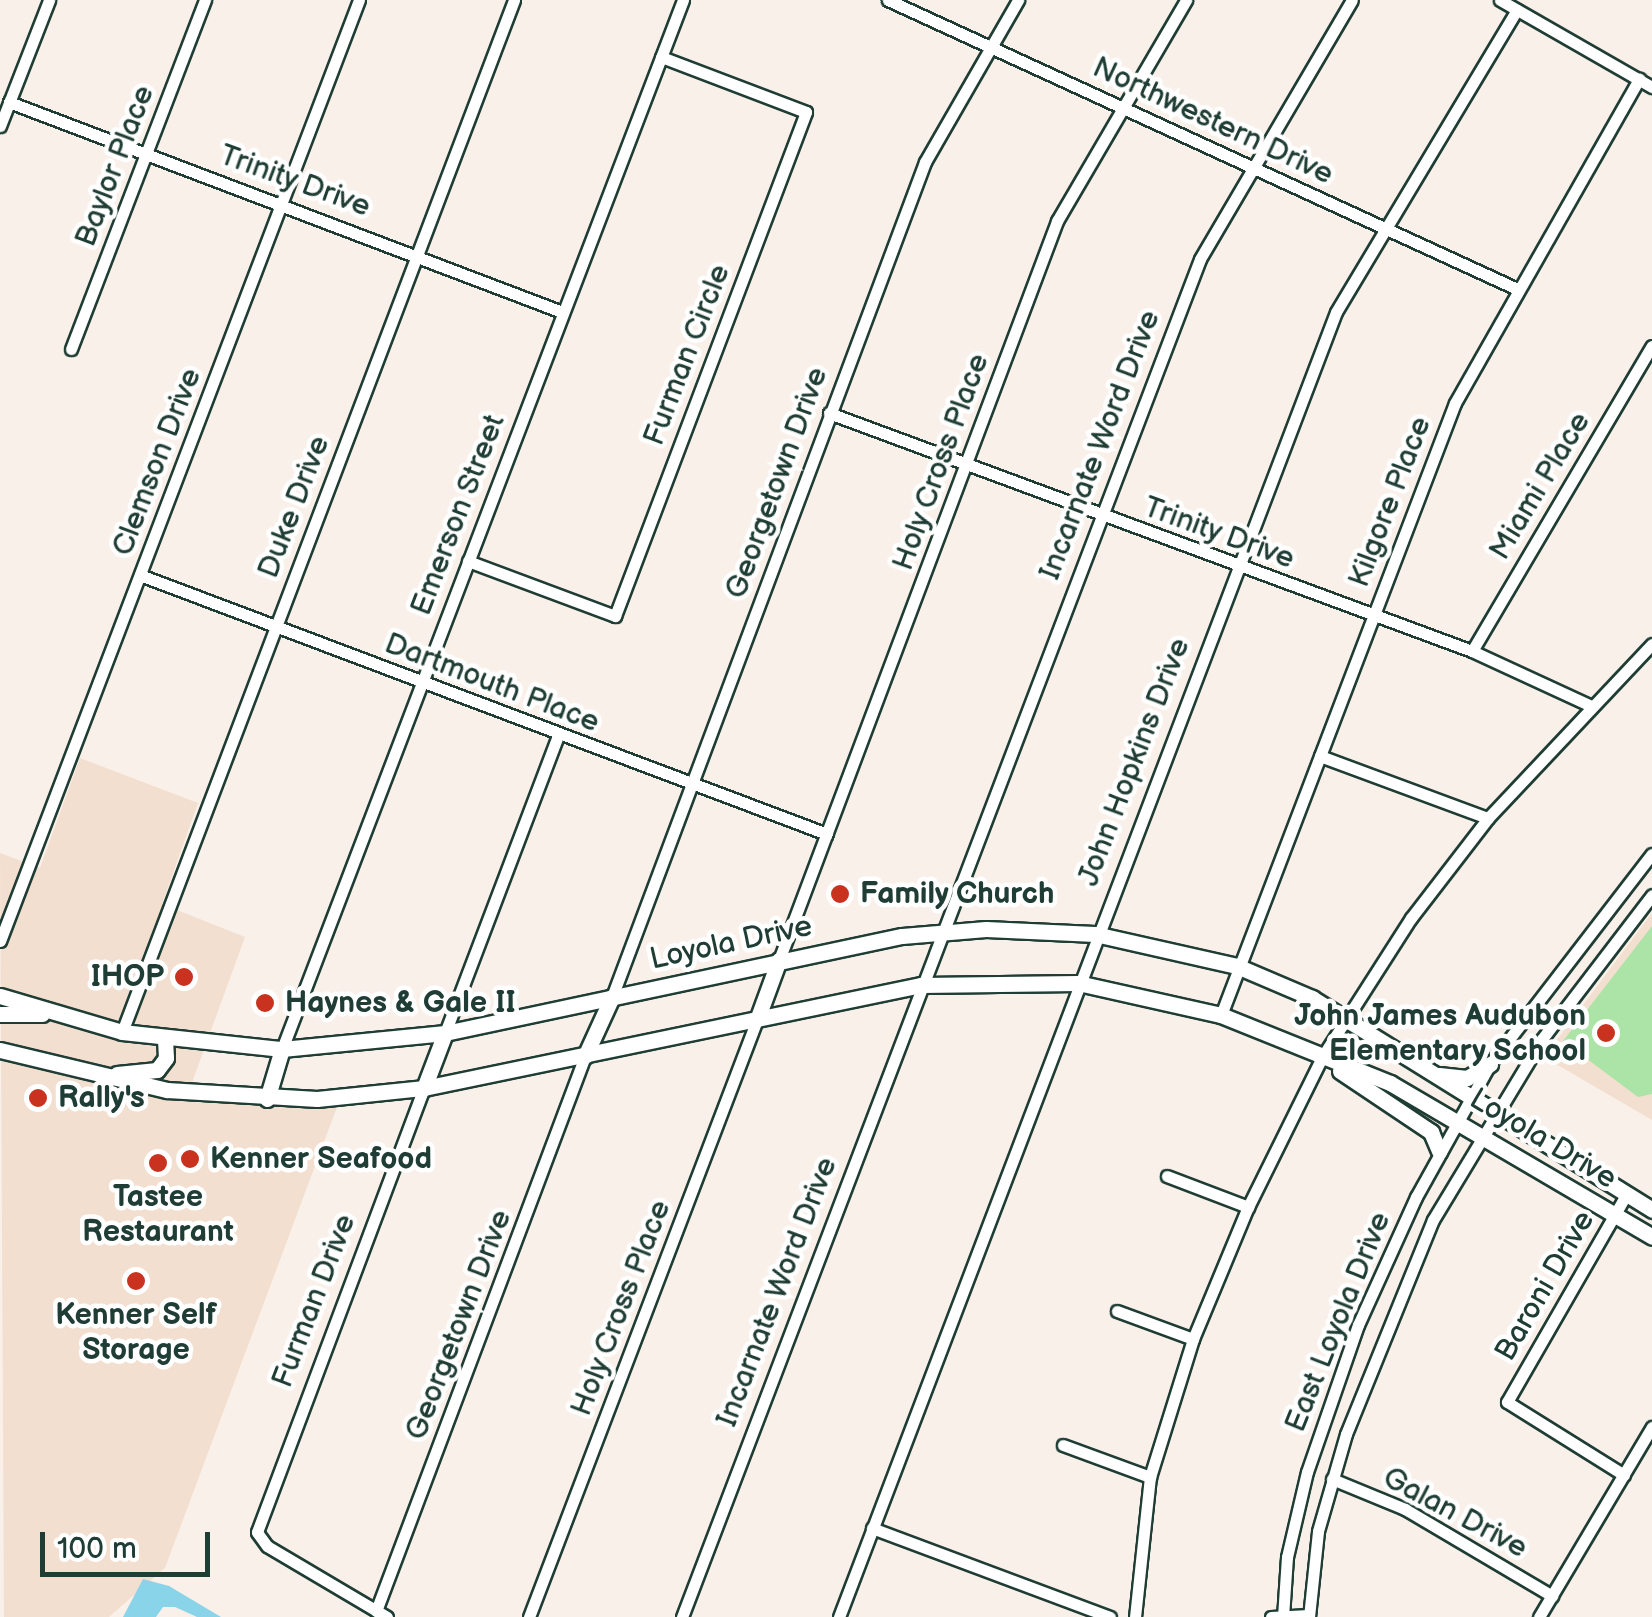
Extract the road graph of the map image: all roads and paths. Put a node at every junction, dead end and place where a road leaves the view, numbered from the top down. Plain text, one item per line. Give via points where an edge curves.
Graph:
1 (49, 0) edge
2 (206, 0) edge
3 (359, 0) edge
4 (514, 0) edge
5 (683, 0) edge
6 (888, 0) edge
7 (1018, 0) edge
8 (1186, 0) edge
9 (1352, 0) edge
10 (1500, 0) edge
11 (1517, 10) junction
12 (991, 45) junction
13 (661, 57) junction
14 (1640, 80) junction
15 (1652, 87) edge
16 (8, 102) junction
17 (1123, 106) junction
18 (0, 126) edge
19 (146, 154) junction
20 (1256, 168) junction
21 (282, 203) junction
22 (1385, 229) junction
23 (417, 253) junction
24 (1515, 288) junction
25 (562, 312) junction
26 (1652, 346) edge
27 (71, 349) dead end
28 (830, 412) junction
29 (967, 466) junction
30 (1099, 515) junction
31 (468, 561) junction
32 (1236, 566) junction
33 (140, 575) junction
34 (1373, 616) junction
35 (275, 626) junction
36 (1652, 644) edge
37 (1472, 651) junction
38 (421, 683) junction
39 (1589, 705) junction
40 (558, 736) junction
41 (1320, 756) junction
42 (692, 784) junction
43 (1488, 818) junction
44 (827, 834) junction
45 (1652, 854) edge
46 (1652, 896) edge
47 (942, 932) junction
48 (1095, 934) junction
49 (0, 941) edge
50 (779, 960) junction
51 (1236, 966) junction
52 (1078, 983) junction
53 (921, 985) junction
54 (0, 996) edge
55 (612, 997) junction
56 (46, 1013) junction
57 (0, 1014) edge
58 (1221, 1014) junction
59 (1346, 1016) junction
60 (758, 1017) junction
61 (122, 1032) junction
62 (444, 1033) junction
63 (166, 1038) junction
64 (282, 1049) junction
65 (0, 1050) edge
66 (585, 1056) junction
67 (1322, 1057) junction
68 (1490, 1064) junction
69 (1422, 1070) junction
70 (83, 1073) junction
71 (424, 1088) junction
72 (268, 1099) junction
73 (1468, 1100) junction
74 (1494, 1115) junction
75 (1457, 1119) junction
76 (1480, 1136) junction
77 (1439, 1151) junction
78 (1166, 1176) dead end
79 (1626, 1195) junction
80 (1248, 1207) junction
81 (1652, 1210) edge
82 (1614, 1214) junction
83 (1652, 1236) edge
84 (1117, 1311) dead end
85 (1193, 1339) junction
86 (1652, 1427) edge
87 (1064, 1445) dead end
88 (1624, 1475) junction
89 (1150, 1478) junction
90 (1332, 1479) junction
91 (872, 1528) junction
92 (1552, 1596) junction
93 (381, 1614) edge
94 (1309, 1616) edge
95 (529, 1617) edge
96 (682, 1617) edge
97 (838, 1617) edge
98 (1110, 1617) edge
99 (1135, 1617) edge
100 (1271, 1617) edge
101 (1283, 1617) edge
102 (1539, 1617) edge

1 - 16 street
2 - 19 street, Baylor Place
3 - 21 street, Clemson Drive
4 - 23 street, Duke Drive
5 - 13 street, Emerson Street
6 - 12 street, Northwestern Drive
7 - 12 street, Georgetown Drive
8 - 17 street, Holy Cross Place
9 - 20 street, Incarnate Word Drive
10 - 11 street
11 - 14 street
11 - 22 street, John Hopkins Drive
12 - 17 street, Northwestern Drive
12 - 28 street, Georgetown Drive via 925,162
13 - 25 street, Emerson Street
13 - 31 street, Furman Circle via 806,112 615,616
14 - 15 street
14 - 24 street, Kilgore Place
16 - 18 street
16 - 19 street, Trinity Drive
17 - 20 street, Northwestern Drive
17 - 29 street, Holy Cross Place via 1057,221
19 - 21 street, Trinity Drive
19 - 27 street, Baylor Place
20 - 22 street, Northwestern Drive
20 - 30 street, Incarnate Word Drive via 1200,259
21 - 23 street, Trinity Drive
21 - 33 street, Clemson Drive
22 - 24 street, Northwestern Drive
22 - 32 street, John Hopkins Drive via 1336,312
23 - 25 street, Trinity Drive
23 - 35 street, Duke Drive
24 - 34 street, Kilgore Place via 1455,402
25 - 31 street, Emerson Street
26 - 37 street, Miami Place
28 - 29 street, Trinity Drive
28 - 42 street, Georgetown Drive
29 - 30 street, Trinity Drive
29 - 44 street, Holy Cross Place
30 - 32 street, Trinity Drive
30 - 47 street, Incarnate Word Drive
31 - 38 street, Emerson Street
32 - 34 street, Trinity Drive
32 - 48 street, John Hopkins Drive
33 - 35 street, Dartmouth Place
33 - 49 street, Clemson Drive
34 - 37 street, Trinity Drive
34 - 41 street, Kilgore Place
35 - 38 street, Dartmouth Place
35 - 61 street, Duke Drive
36 - 39 street
37 - 39 street, Trinity Drive
38 - 40 street, Dartmouth Place
38 - 64 street, Emerson Street
39 - 43 street
40 - 42 street, Dartmouth Place
40 - 62 street
41 - 43 street
41 - 51 street, Kilgore Place
42 - 44 street, Dartmouth Place
42 - 55 street, Georgetown Drive
43 - 59 street
44 - 50 street, Holy Cross Place
45 - 68 street, East Loyola Drive
46 - 74 street, East Loyola Drive via 1579,986
47 - 48 main road, Loyola Drive
47 - 50 main road, Loyola Drive
47 - 53 street, Incarnate Word Drive
48 - 51 main road, Loyola Drive
48 - 52 street, John Hopkins Drive
50 - 55 main road, Loyola Drive
50 - 60 main road
51 - 58 street, Kilgore Place
51 - 59 main road, Loyola Drive
52 - 53 main road, Loyola Drive
52 - 58 main road, Loyola Drive
52 - 91 street, John Hopkins Drive
53 - 60 main road, Loyola Drive
53 - 96 street, Incarnate Word Drive
54 - 56 main road, Loyola Drive
55 - 62 main road, Loyola Drive
55 - 66 main road
56 - 57 main road
56 - 61 main road, Loyola Drive
58 - 67 main road, Loyola Drive
59 - 67 street
59 - 69 main road, Loyola Drive
60 - 66 main road, Loyola Drive
60 - 95 street, Holy Cross Place
61 - 63 main road, Loyola Drive
62 - 64 main road, Loyola Drive
62 - 71 main road
63 - 64 main road, Loyola Drive
63 - 70 main road via 166,1058 157,1070
64 - 72 main road
65 - 70 main road, Loyola Drive
66 - 71 main road, Loyola Drive
66 - 93 street, Georgetown Drive
67 - 75 main road, Loyola Drive
67 - 77 main road via 1432,1132
67 - 80 street
68 - 69 main road via 1458,1079
68 - 73 street, East Loyola Drive
69 - 73 main road, Loyola Drive
70 - 72 main road, Loyola Drive via 174,1092
71 - 72 main road, Loyola Drive
71 - 93 street, Furman Drive via 258,1534 266,1546
73 - 74 main road, Loyola Drive
73 - 75 street, East Loyola Drive
74 - 76 street, East Loyola Drive
74 - 79 main road, Loyola Drive
75 - 76 main road, Loyola Drive
75 - 77 street, East Loyola Drive
76 - 82 main road, Loyola Drive
76 - 90 street, East Loyola Drive via 1403,1284
77 - 101 street, East Loyola Drive via 1378,1277 1322,1426 1294,1523
78 - 80 street
79 - 81 main road, Loyola Drive
79 - 82 street, Baroni Drive
80 - 85 street
82 - 83 main road, Loyola Drive
82 - 88 street, Baroni Drive via 1507,1402
84 - 85 street
85 - 89 street
86 - 88 street
87 - 89 street
88 - 92 street
89 - 99 street
90 - 92 street, Galan Drive via 1405,1510
90 - 94 street, East Loyola Drive via 1312,1562
91 - 97 street, John Hopkins Drive
91 - 98 street
92 - 102 street
94 - 101 street
100 - 101 street

